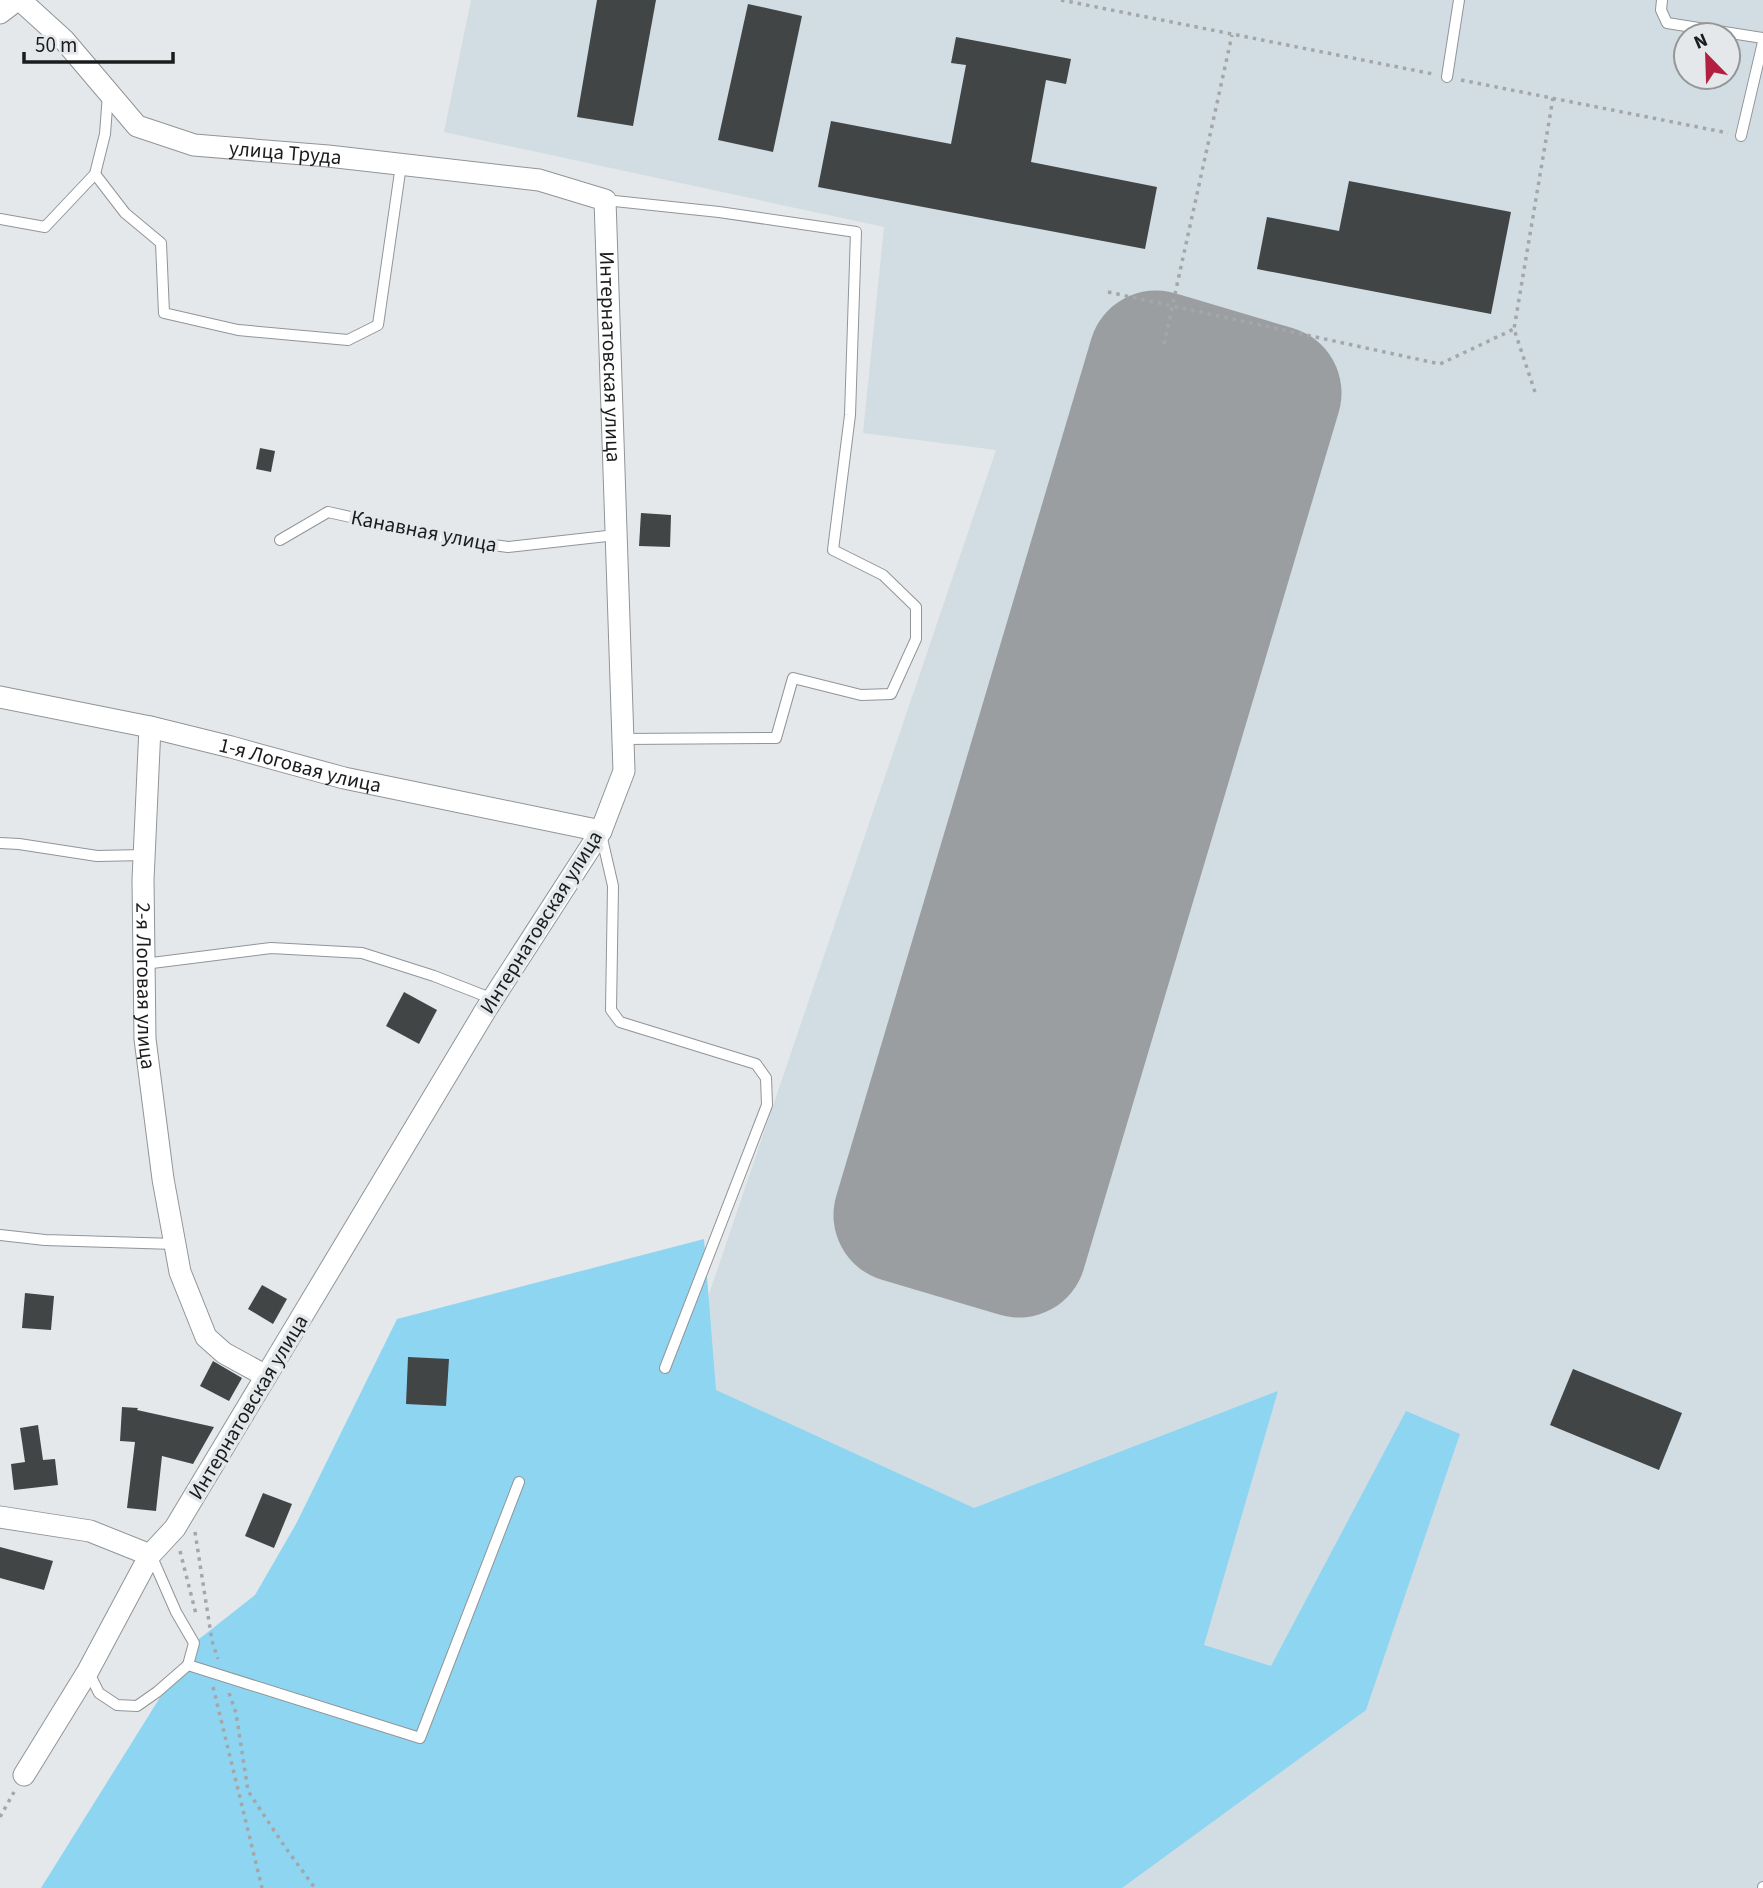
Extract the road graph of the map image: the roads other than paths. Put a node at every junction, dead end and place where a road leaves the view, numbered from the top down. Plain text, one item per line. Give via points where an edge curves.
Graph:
1 (18, 0) edge
2 (1459, 0) edge
3 (1662, 0) edge
4 (0, 13) edge
5 (1763, 40) edge
6 (1447, 77) road end
7 (108, 91) junction
8 (1741, 136) road end
9 (401, 165) junction
10 (95, 174) junction
11 (605, 200) junction
12 (0, 219) edge
13 (616, 534) junction
14 (280, 540) dead end
15 (0, 697) edge
16 (150, 727) junction
17 (623, 739) junction
18 (601, 831) junction
19 (0, 843) edge
20 (145, 855) junction
21 (144, 964) junction
22 (493, 999) junction
23 (0, 1235) edge
24 (175, 1244) junction
25 (664, 1368) dead end
26 (266, 1376) junction
27 (519, 1482) dead end
28 (0, 1517) edge
29 (150, 1555) junction
30 (188, 1665) junction
31 (88, 1671) junction
32 (24, 1775) road end

1 - 4 street
1 - 7 street, улица Труда via 64,40
2 - 6 lane
3 - 5 lane via 1667,23
5 - 8 lane
7 - 9 street, улица Труда via 137,125 194,145
7 - 10 lane via 105,134
9 - 10 lane via 378,325 348,340 238,330 164,313 161,243 125,213
9 - 11 street, улица Труда via 539,180
10 - 12 lane via 45,227
11 - 13 street, Интернатовская улица
11 - 17 lane via 856,232 850,415 833,550 883,575 916,607 916,639 891,694 861,695 793,678 776,738
13 - 14 lane, Канавная улица via 508,547 450,540 328,512
13 - 17 street, Интернатовская улица
15 - 16 street, 1-я Логовая улица
16 - 18 street, 1-я Логовая улица via 344,778
16 - 20 street, 2-я Логовая улица
17 - 18 street, Интернатовская улица via 624,771
18 - 22 street, Интернатовская улица
18 - 25 lane via 613,886 611,1010 620,1022 756,1064 766,1078 767,1105
19 - 20 lane via 97,856
20 - 21 street, 2-я Логовая улица
21 - 22 lane via 271,948 362,953
21 - 24 street, 2-я Логовая улица via 145,1039
22 - 26 street, Интернатовская улица
23 - 24 lane
24 - 26 street, 2-я Логовая улица via 180,1272 206,1337 224,1353
26 - 29 street, Интернатовская улица via 175,1528
27 - 30 lane via 420,1738
28 - 29 street via 90,1531
29 - 30 lane via 194,1643
29 - 31 street, Интернатовская улица
30 - 31 lane via 136,1706 117,1705 99,1693
31 - 32 street, Интернатовская улица

